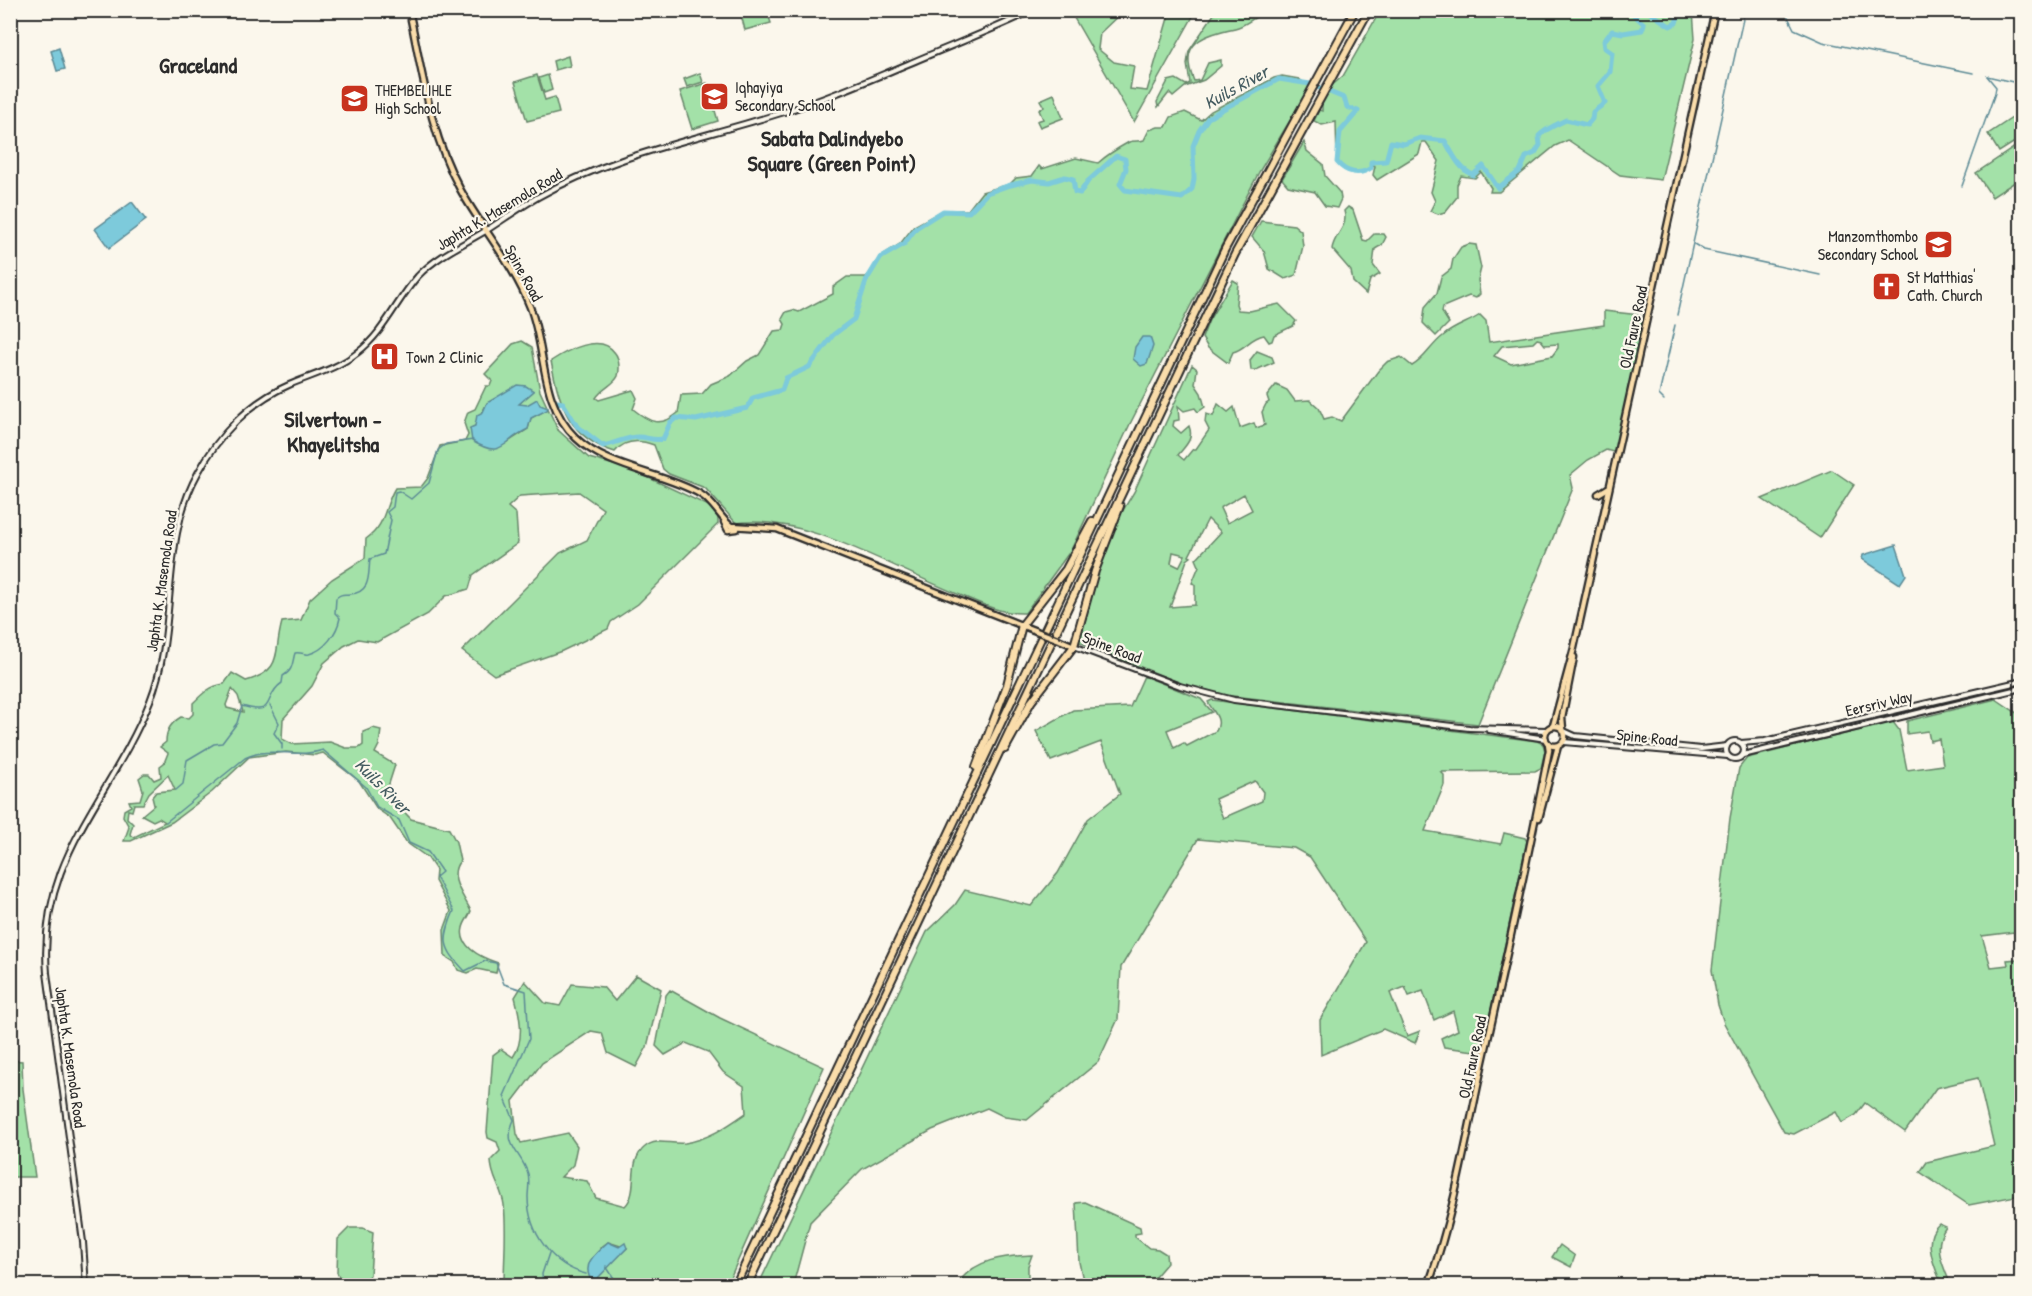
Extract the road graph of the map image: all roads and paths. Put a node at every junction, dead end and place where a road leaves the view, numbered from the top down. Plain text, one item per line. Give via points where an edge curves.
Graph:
1 (408, 10) edge
2 (1034, 10) edge
3 (1355, 10) edge
4 (1369, 10) edge
5 (1715, 10) edge
6 (486, 231) junction
7 (1128, 454) junction
8 (1138, 458) junction
9 (1611, 484) junction
10 (1605, 508) junction
11 (1022, 625) junction
12 (1074, 646) junction
13 (1574, 648) junction
14 (2022, 681) edge
15 (2022, 688) edge
16 (1553, 726) junction
17 (1486, 729) junction
18 (1547, 730) junction
19 (1564, 730) junction
20 (1547, 741) junction
21 (1564, 742) junction
22 (1740, 743) junction
23 (1558, 746) junction
24 (1727, 746) junction
25 (1743, 755) junction
26 (1728, 756) junction
27 (965, 798) junction
28 (971, 812) junction
29 (1534, 832) junction
30 (86, 1286) edge
31 (735, 1286) edge
32 (747, 1286) edge
33 (1428, 1286) edge

1 - 6 main road, Spine Road via 441,147 460,189
2 - 6 main road, Japhta K. Masemola Road via 801,107 594,169 539,197
3 - 7 highway via 1225,249
4 - 8 highway via 1240,244
5 - 9 main road, Old Faure Road
6 - 11 main road, Spine Road via 530,306 550,395 567,428 595,452 704,496 730,527 777,530
6 - 30 main road, Japhta K. Masemola Road via 422,272 377,334 356,354 277,391 236,421 213,447 187,496 178,529 166,639 155,688 137,730 65,858 47,921 47,973
7 - 11 highway via 1066,569
7 - 27 highway
8 - 12 highway via 1095,572
8 - 28 highway
9 - 10 main road, Old Faure Road
9 - 10 main road via 1599,494
10 - 13 main road, Old Faure Road
11 - 12 main road, Spine Road, bridge
11 - 27 highway via 1002,699
12 - 17 main road, Spine Road via 1180,686 1227,699
12 - 28 highway via 1026,709
13 - 16 main road, Old Faure Road
13 - 19 main road, Old Faure Road via 1562,718
14 - 22 main road, Eersriv Way via 1765,741
15 - 25 main road, Eersriv Way
16 - 18 main road
16 - 19 main road, Spine Road
17 - 18 main road, Spine Road
17 - 20 main road, Spine Road
18 - 20 main road
19 - 21 main road
19 - 24 main road, Spine Road via 1575,736 1695,749
20 - 23 main road, Spine Road
20 - 29 main road, Old Faure Road via 1549,750
21 - 23 main road
21 - 26 main road, Spine Road
22 - 24 main road
22 - 25 main road
23 - 29 main road, Old Faure Road
24 - 26 main road
25 - 26 main road via 1736,759
27 - 31 highway
28 - 32 highway
29 - 33 main road, Old Faure Road via 1454,1196

